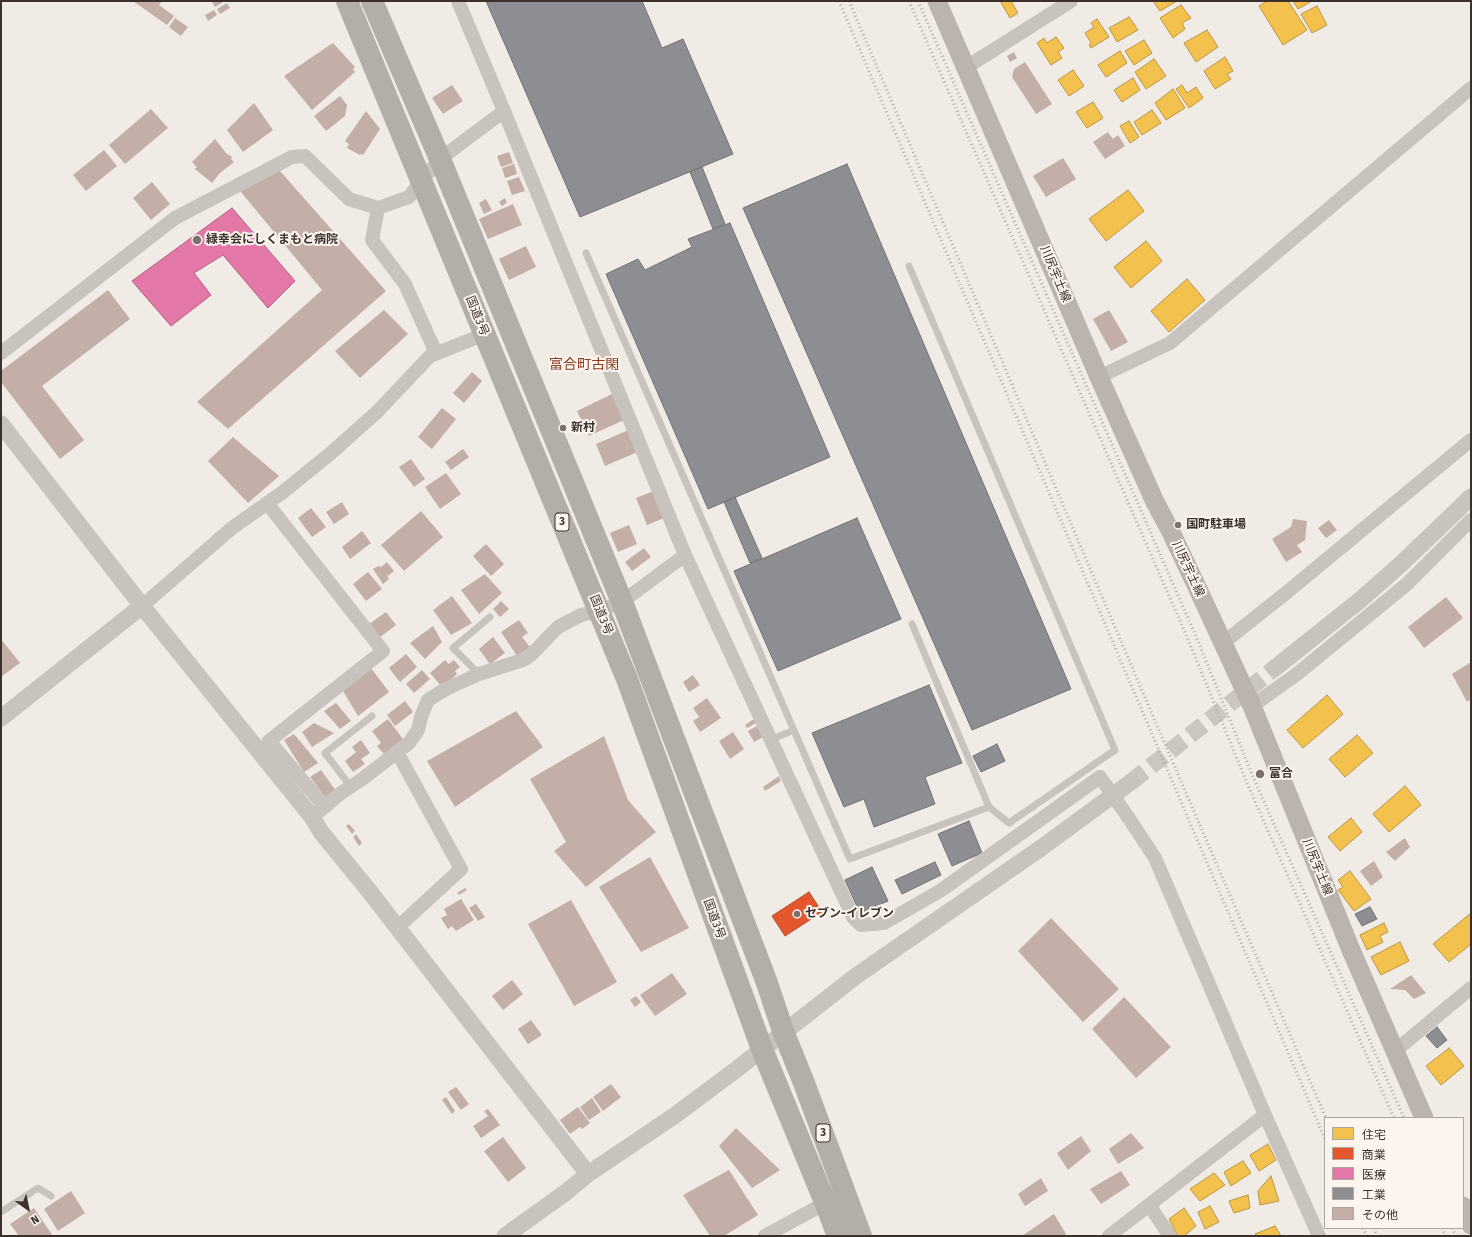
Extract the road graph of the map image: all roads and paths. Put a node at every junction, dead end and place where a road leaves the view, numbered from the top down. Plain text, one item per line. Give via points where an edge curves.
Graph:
1 (347, 1) edge
2 (372, 1) edge
3 (458, 1) edge
4 (937, 1) edge
5 (1071, 1) edge
6 (966, 68) junction
7 (1471, 88) edge
8 (504, 111) junction
9 (440, 159) junction
10 (422, 180) junction
11 (378, 208) junction
12 (586, 253) dead end
13 (909, 266) dead end
14 (485, 334) junction
15 (1, 353) edge
16 (436, 354) junction
17 (1099, 377) junction
18 (1, 424) edge
19 (1471, 440) edge
20 (1471, 497) edge
21 (267, 503) junction
22 (1471, 520) edge
23 (685, 555) junction
24 (622, 602) junction
25 (142, 606) junction
26 (599, 611) junction
27 (490, 617) dead end
28 (912, 624) dead end
29 (1223, 643) junction
30 (1275, 668) tunnel mouth
31 (479, 674) junction
32 (1252, 706) junction
33 (372, 716) dead end
34 (1, 718) edge
35 (794, 730) junction
36 (770, 740) junction
37 (397, 752) junction
38 (1131, 782) tunnel mouth
39 (351, 787) junction
40 (989, 807) junction
41 (319, 812) junction
42 (398, 928) junction
43 (1471, 988) edge
44 (784, 1032) junction
45 (762, 1049) junction
46 (1395, 1051) junction
47 (1265, 1115) junction
48 (1424, 1117) edge
49 (588, 1174) junction
50 (846, 1194) junction
51 (51, 1196) dead end
52 (825, 1202) junction
53 (1149, 1205) junction
54 (1464, 1208) edge
55 (1, 1212) edge
56 (1471, 1225) edge
57 (505, 1236) edge
58 (765, 1236) edge
59 (838, 1236) edge
60 (861, 1236) edge
61 (1109, 1236) edge
62 (1170, 1236) edge
63 (1318, 1236) edge

1 - 10 highway, 国道3号 / 3
2 - 9 highway, 国道3号 / 3
3 - 8 street
4 - 6 main road, 川尻宇土線
5 - 6 street
6 - 17 main road, 川尻宇土線
7 - 17 street via 1170,343
8 - 9 street
8 - 23 street
9 - 10 street
9 - 24 highway, 国道3号 / 3
10 - 11 street via 409,197
10 - 14 highway, 国道3号 / 3
11 - 15 street via 349,199 304,156 292,157 175,218
11 - 16 street via 372,240 405,284
12 - 35 lane
13 - 40 lane via 1116,750 1009,823
14 - 16 street
14 - 26 highway, 国道3号 / 3
16 - 21 street via 430,356 377,412 331,453
17 - 29 main road, 川尻宇土線 via 1155,502
18 - 25 street
19 - 29 street
20 - 30 street via 1406,559
21 - 25 street via 232,528
21 - 41 street via 383,651 269,741
22 - 32 street via 1407,584 1297,674
23 - 24 street
23 - 36 street
24 - 26 street
24 - 44 highway, 国道3号 / 3
25 - 34 street
25 - 41 street
26 - 31 street via 581,615 558,627 523,660
26 - 45 highway, 国道3号 / 3 via 627,679
27 - 31 lane via 453,648
28 - 40 lane
29 - 32 main road, 川尻宇土線
31 - 37 street via 428,700 418,730 409,743
32 - 46 main road, 川尻宇土線
33 - 39 lane via 325,753
35 - 36 lane
35 - 40 lane via 850,859
36 - 47 street, bridge via 853,917 861,925 884,923 940,891 1100,777 1155,858
37 - 39 street
37 - 42 street via 461,869
38 - 44 street via 1047,844 856,976
39 - 41 street
41 - 42 street via 321,832
42 - 49 street
43 - 46 street
44 - 45 street
44 - 50 highway, 国道3号 / 3
45 - 49 street via 674,1116
45 - 52 highway, 国道3号 / 3
46 - 48 main road, 川尻宇土線
47 - 53 street
47 - 63 street
49 - 57 street
50 - 52 street
50 - 60 highway, 国道3号 / 3
51 - 55 lane via 38,1188
52 - 58 street
52 - 59 highway, 国道3号 / 3
53 - 61 street
53 - 62 street
54 - 56 main road

